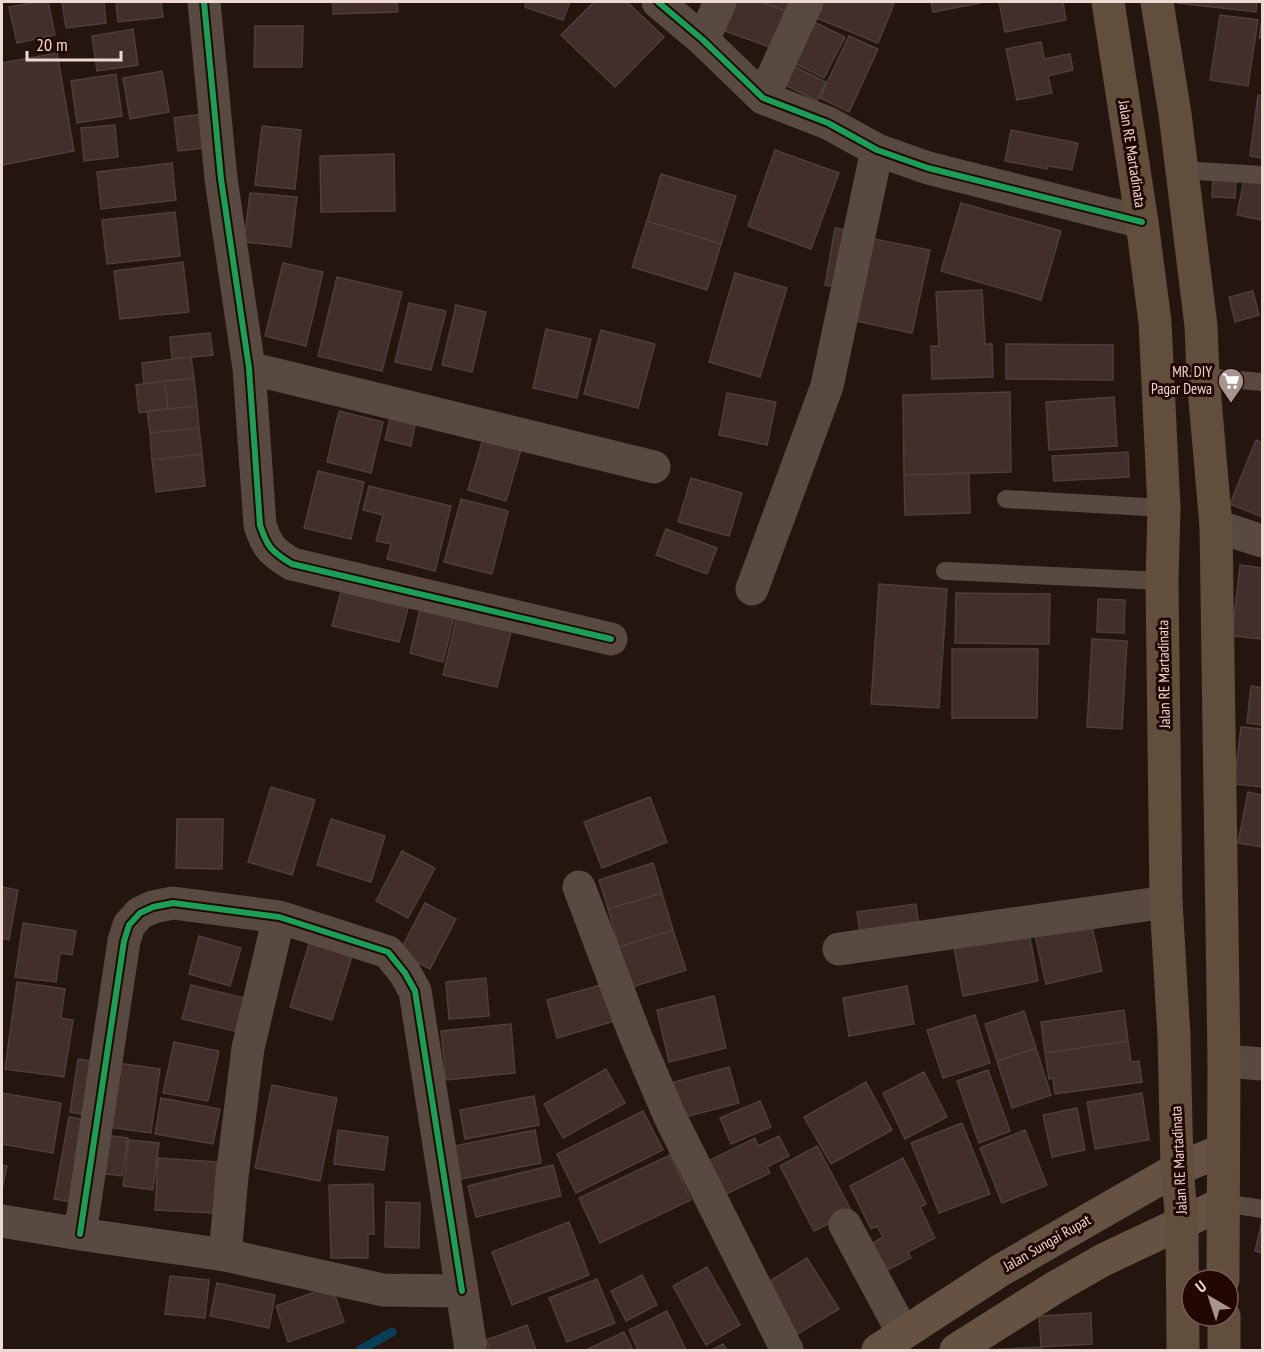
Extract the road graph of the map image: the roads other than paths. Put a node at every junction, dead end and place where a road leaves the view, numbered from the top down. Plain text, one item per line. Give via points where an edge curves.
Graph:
1 (204, 2) edge
2 (658, 2) edge
3 (720, 2) edge
4 (807, 2) edge
5 (1108, 2) edge
6 (1157, 2) edge
7 (703, 40) junction
8 (763, 98) junction
9 (877, 150) junction
10 (1182, 170) junction
11 (1263, 175) edge
12 (1142, 222) junction
13 (249, 368) junction
14 (1203, 377) junction
15 (1263, 382) edge
16 (654, 467) dead end
17 (1006, 499) dead end
18 (1164, 508) junction
19 (1216, 526) junction
20 (1263, 541) edge
21 (945, 571) dead end
22 (1162, 581) junction
23 (752, 588) dead end
24 (611, 639) dead end
25 (579, 887) dead end
26 (1166, 902) junction
27 (279, 917) junction
28 (839, 949) dead end
29 (1224, 1061) junction
30 (1263, 1064) edge
31 (1223, 1150) junction
32 (1176, 1169) junction
33 (1224, 1203) junction
34 (1263, 1209) edge
35 (2, 1221) edge
36 (1182, 1222) junction
37 (845, 1225) dead end
38 (80, 1234) junction
39 (225, 1255) junction
40 (1223, 1268) edge
41 (462, 1291) junction
42 (1224, 1328) edge
43 (890, 1342) edge
44 (471, 1350) edge
45 (788, 1350) edge
46 (956, 1350) edge
47 (1183, 1350) edge
48 (1224, 1350) edge

1 - 13 street via 221,179
2 - 7 street
3 - 7 street
4 - 8 street
5 - 12 highway, Jalan RE Martadinata
6 - 10 highway
7 - 8 street
8 - 9 street via 828,123
9 - 12 street via 928,168
9 - 23 street via 828,387
10 - 11 lane
10 - 14 highway via 1201,326
12 - 18 highway, Jalan RE Martadinata via 1155,322
13 - 16 street
13 - 24 street via 260,525 274,553 292,564
14 - 15 lane
14 - 19 highway
17 - 18 lane
18 - 22 highway, Jalan RE Martadinata
19 - 20 street
19 - 29 highway
21 - 22 lane
22 - 26 highway, Jalan RE Martadinata
25 - 45 street via 670,1117
26 - 28 street
26 - 32 highway, Jalan RE Martadinata
27 - 38 street via 173,903 140,913 129,925
27 - 39 street via 248,1048
27 - 41 street via 388,952 415,991
29 - 30 street
29 - 31 highway
31 - 32 main road, Jalan Sungai Rupat
31 - 33 highway
32 - 36 highway, Jalan RE Martadinata
32 - 43 main road, Jalan Sungai Rupat via 1001,1270
33 - 34 lane
33 - 36 main road
33 - 40 highway
35 - 38 street
36 - 46 main road via 1064,1282
36 - 47 highway, Jalan RE Martadinata
37 - 43 street
38 - 39 street
39 - 41 street via 383,1290
41 - 44 street
42 - 48 highway

